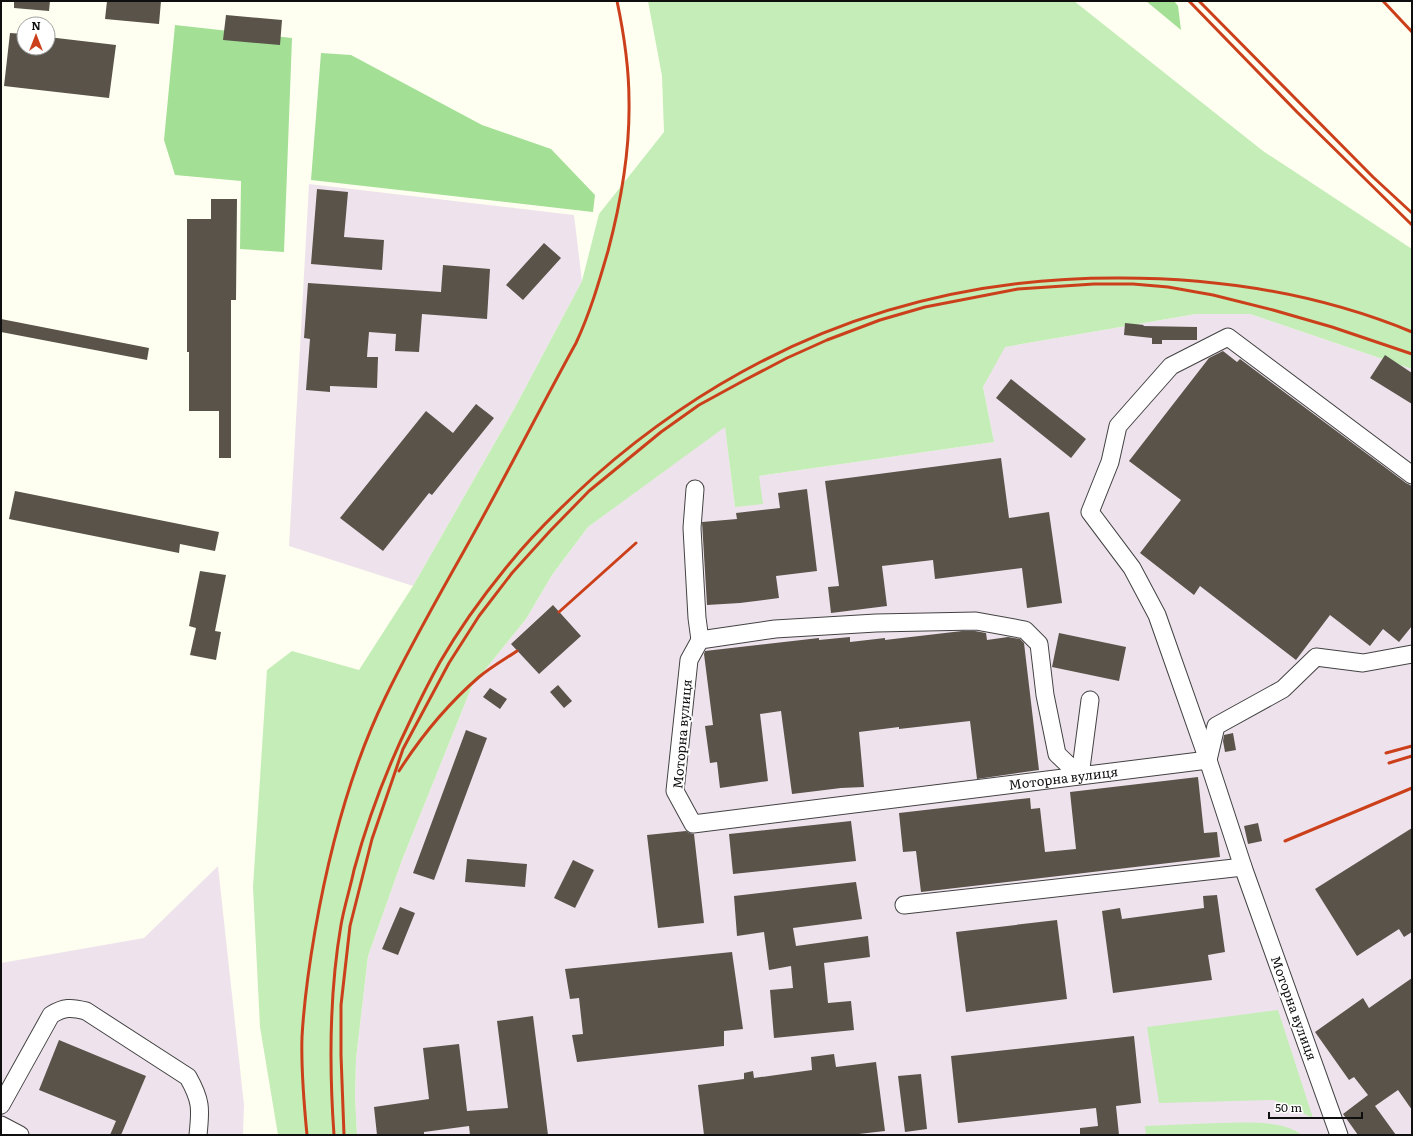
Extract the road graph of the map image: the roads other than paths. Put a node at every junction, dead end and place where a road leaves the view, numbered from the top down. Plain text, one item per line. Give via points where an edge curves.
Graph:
1 (1412, 474) edge
2 (695, 489) dead end
3 (700, 640) junction
4 (1412, 654) edge
5 (1090, 700) dead end
6 (1208, 760) junction
7 (1080, 776) junction
8 (1243, 867) junction
9 (904, 905) dead end
10 (1, 1105) edge
11 (1, 1125) edge
12 (20, 1135) edge
13 (198, 1135) edge
14 (1339, 1135) edge

1 - 6 lane via 1228,337 1171,366 1118,426 1110,462 1090,512 1132,568 1157,616
2 - 3 lane via 692,528
3 - 7 lane via 775,629 876,623 976,621 1025,630 1039,644 1045,695 1057,754
3 - 7 lane, Моторна вулиця via 689,660 675,791 694,824
4 - 6 lane via 1363,663 1316,657 1283,689 1216,726
5 - 7 lane
6 - 7 lane, Моторна вулиця
6 - 8 lane, Моторна вулиця
8 - 9 lane
8 - 14 lane, Моторна вулиця
10 - 13 lane via 51,1015 61,1009 74,1008 86,1011 188,1077 197,1093 200,1112
11 - 12 lane

